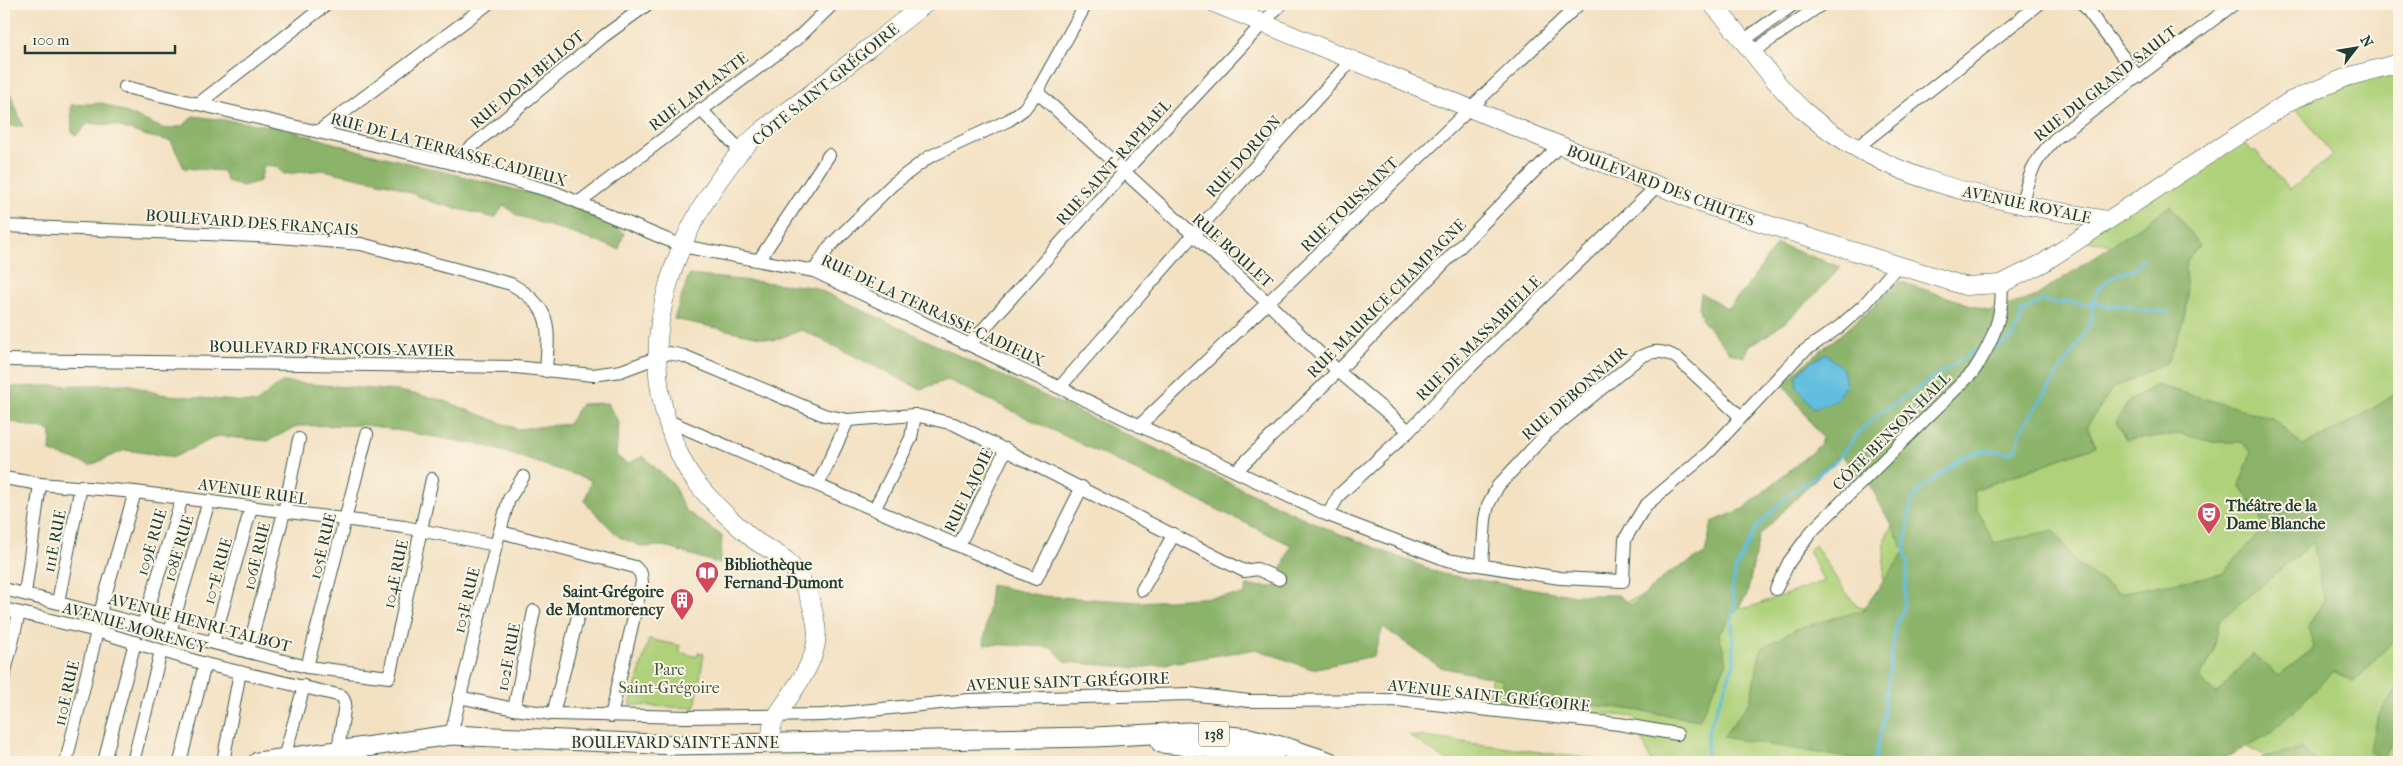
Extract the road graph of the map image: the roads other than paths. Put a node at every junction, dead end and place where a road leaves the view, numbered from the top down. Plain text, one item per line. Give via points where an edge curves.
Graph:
1 (327, 4) edge
2 (488, 4) edge
3 (648, 4) edge
4 (834, 4) edge
5 (925, 4) edge
6 (1086, 4) edge
7 (1216, 4) edge
8 (1281, 4) edge
9 (1579, 4) edge
10 (1712, 4) edge
11 (1794, 4) edge
12 (1822, 4) edge
13 (2039, 4) edge
14 (2083, 4) edge
15 (2234, 4) edge
16 (1263, 24) junction
17 (1747, 47) junction
18 (1351, 61) junction
19 (2399, 63) edge
20 (2138, 76) junction
21 (126, 87) dead end
22 (1037, 92) junction
23 (198, 104) junction
24 (700, 109) junction
25 (1469, 109) junction
26 (318, 131) junction
27 (1558, 146) junction
28 (1855, 149) junction
29 (741, 152) junction
30 (829, 155) dead end
31 (452, 163) junction
32 (1125, 171) junction
33 (1656, 187) junction
34 (580, 202) junction
35 (2021, 205) junction
36 (2107, 220) junction
37 (4, 226) edge
38 (4, 232) edge
39 (1192, 236) junction
40 (682, 246) junction
41 (759, 260) junction
42 (1898, 266) junction
43 (814, 271) junction
44 (2001, 284) junction
45 (1268, 303) junction
46 (970, 344) junction
47 (657, 357) junction
48 (4, 360) edge
49 (1338, 370) junction
50 (546, 371) junction
51 (1060, 388) junction
52 (915, 415) junction
53 (1740, 417) junction
54 (666, 420) junction
55 (848, 420) junction
56 (1139, 426) junction
57 (1410, 431) junction
58 (367, 434) dead end
59 (299, 439) dead end
60 (1006, 449) junction
61 (1236, 471) junction
62 (523, 477) dead end
63 (4, 478) edge
64 (432, 479) dead end
65 (40, 484) junction
66 (818, 485) junction
67 (81, 486) junction
68 (1082, 487) junction
69 (135, 492) junction
70 (182, 498) junction
71 (209, 501) junction
72 (251, 508) junction
73 (875, 508) junction
74 (284, 512) junction
75 (1328, 515) junction
76 (345, 520) junction
77 (422, 530) junction
78 (501, 532) junction
79 (1174, 534) junction
80 (496, 545) junction
81 (959, 545) junction
82 (1482, 564) junction
83 (1279, 579) dead end
84 (4, 589) edge
85 (1776, 589) dead end
86 (1142, 590) dead end
87 (25, 594) junction
88 (58, 602) junction
89 (4, 609) edge
90 (534, 611) dead end
91 (19, 613) junction
92 (100, 613) junction
93 (578, 616) dead end
94 (142, 625) junction
95 (97, 631) junction
96 (170, 632) junction
97 (135, 642) junction
98 (213, 643) junction
99 (161, 651) junction
100 (248, 652) junction
101 (205, 664) junction
102 (307, 667) junction
103 (240, 672) junction
104 (4, 676) edge
105 (389, 677) joint
106 (304, 686) junction
107 (460, 697) junction
108 (514, 709) junction
109 (553, 714) junction
110 (611, 716) junction
111 (776, 717) junction
112 (1677, 734) dead end
113 (451, 735) junction
114 (1095, 737) junction
115 (770, 742) junction
116 (338, 750) junction
117 (284, 758) junction
118 (66, 762) edge
119 (104, 762) edge
120 (133, 762) edge
121 (180, 762) edge
122 (223, 762) edge
123 (258, 762) edge
124 (1275, 762) edge
125 (1330, 762) edge

1 - 23 street
2 - 26 street
3 - 31 street, RUE DOM-BELLOT via 604,36
4 - 24 street, RUE LAPLANTE via 799,37
5 - 29 street, CÔTE SAINT-GRÉGOIRE via 774,122
6 - 22 street
7 - 16 street, BOULEVARD DES CHUTES
8 - 16 street, RUE SAINT-RAPHAEL
9 - 25 street, RUE TOUSSAINT
10 - 17 street, AVENUE ROYALE
11 - 17 street
12 - 17 street
13 - 28 street
14 - 20 street
15 - 20 street, RUE DU GRAND-SAULT
16 - 18 street, BOULEVARD DES CHUTES
16 - 32 street, RUE SAINT-RAPHAEL
17 - 28 street, AVENUE ROYALE via 1803,110
18 - 25 street, BOULEVARD DES CHUTES
18 - 39 street, RUE DORION
19 - 36 street, AVENUE ROYALE via 2347,76 2290,101
20 - 35 street, RUE DU GRAND-SAULT via 2040,154 2030,173
21 - 23 street, RUE DE LA TERRASSE-CADIEUX
22 - 32 street, RUE BOULET
22 - 43 street via 1024,109 1009,120 929,157 892,185 829,246
23 - 26 street, RUE DE LA TERRASSE-CADIEUX
24 - 29 street
24 - 34 street, RUE LAPLANTE
25 - 27 street, BOULEVARD DES CHUTES
25 - 45 street, RUE TOUSSAINT
26 - 31 street, RUE DE LA TERRASSE-CADIEUX
27 - 33 street, BOULEVARD DES CHUTES
27 - 49 street, RUE MAURICE-CHAMPAGNE
28 - 35 street, AVENUE ROYALE via 1931,182
29 - 40 street, CÔTE SAINT-GRÉGOIRE via 707,200
30 - 41 street
31 - 34 street, RUE DE LA TERRASSE-CADIEUX
32 - 39 street, RUE BOULET
32 - 46 street, RUE SAINT-RAPHAEL
33 - 42 street, BOULEVARD DES CHUTES
33 - 57 street, RUE DE MASSABIELLE via 1465,372
34 - 40 street, RUE DE LA TERRASSE-CADIEUX
35 - 36 street, AVENUE ROYALE
36 - 44 street, BOULEVARD DES CHUTES via 2043,263
37 - 38 street
37 - 50 street, BOULEVARD DES FRANÇAIS via 278,237 361,244 511,284 531,295 543,311 549,334
39 - 45 street, RUE BOULET
39 - 51 street, RUE DORION
40 - 41 street, RUE DE LA TERRASSE-CADIEUX
40 - 47 street, CÔTE SAINT-GRÉGOIRE via 660,311
41 - 43 street, RUE DE LA TERRASSE-CADIEUX
42 - 44 street, BOULEVARD DES CHUTES via 1965,286
42 - 53 street via 1864,305 1800,354
43 - 46 street, RUE DE LA TERRASSE-CADIEUX
44 - 85 street, CÔTE BENSON-HALL via 2002,308 1986,353 1973,372 1812,531 1789,562
45 - 49 street, RUE BOULET
45 - 56 street, RUE TOUSSAINT
46 - 51 street, RUE DE LA TERRASSE-CADIEUX
47 - 50 street, BOULEVARD FRANÇOIS-XAVIER via 609,374 593,376
47 - 54 street, CÔTE SAINT-GRÉGOIRE
47 - 55 street, BOULEVARD FRANÇOIS-XAVIER via 669,353 684,356 824,415
48 - 50 street, BOULEVARD FRANÇOIS-XAVIER via 515,367
49 - 57 street, RUE BOULET
49 - 61 street, RUE MAURICE-CHAMPAGNE
51 - 56 street, RUE DE LA TERRASSE-CADIEUX
52 - 55 street, BOULEVARD FRANÇOIS-XAVIER
52 - 60 street, BOULEVARD FRANÇOIS-XAVIER via 954,424
52 - 73 street via 911,438
53 - 82 street, RUE DE LA TERRASSE-CADIEUX via 1710,451 1645,506 1637,517 1625,539 1623,581 1560,578
53 - 82 street, RUE DEBONNAIR via 1677,358 1666,352 1654,351 1640,357 1547,433 1498,486 1485,519
54 - 66 street
54 - 111 street, CÔTE SAINT-GRÉGOIRE via 677,451 694,481 755,541 786,560 808,592 817,627 812,657
55 - 66 street
56 - 61 street, RUE DE LA TERRASSE-CADIEUX
57 - 75 street, RUE DE MASSABIELLE via 1339,495
58 - 76 street, 105E RUE
59 - 74 street, 106E RUE
60 - 68 street, BOULEVARD FRANÇOIS-XAVIER
60 - 81 street, RUE LAJOIE
61 - 75 street, RUE DE LA TERRASSE-CADIEUX
62 - 78 street, 103E RUE via 509,499
63 - 65 street, AVENUE RUEL
64 - 77 street, 104E RUE
65 - 67 street, AVENUE RUEL
65 - 87 street
66 - 73 street
67 - 69 street, AVENUE RUEL
67 - 88 street, 111E RUE
68 - 79 street, BOULEVARD FRANÇOIS-XAVIER
68 - 81 street via 1036,579
69 - 70 street, AVENUE RUEL
69 - 92 street
70 - 71 street, AVENUE RUEL
70 - 94 street, 109E RUE
71 - 72 street, AVENUE RUEL
71 - 96 street, 108E RUE
72 - 74 street, AVENUE RUEL
72 - 98 street, 107E RUE
73 - 81 street
74 - 76 street, AVENUE RUEL
74 - 100 street, 106E RUE
75 - 82 street, RUE DE LA TERRASSE-CADIEUX via 1447,560
76 - 77 street, AVENUE RUEL
76 - 102 street, 105E RUE
77 - 80 street, AVENUE RUEL
77 - 105 street, 104E RUE
78 - 80 street, 103E RUE
78 - 110 street via 635,567 641,574 642,582
79 - 83 street, BOULEVARD FRANÇOIS-XAVIER via 1244,571 1257,569
79 - 86 street
80 - 107 street, 103E RUE
84 - 87 street, AVENUE HENRI-TALBOT
87 - 88 street, AVENUE HENRI-TALBOT
88 - 92 street, AVENUE HENRI-TALBOT
89 - 91 street, AVENUE MORENCY
90 - 108 street, 102E RUE
91 - 95 street, AVENUE MORENCY
91 - 104 street
92 - 94 street, AVENUE HENRI-TALBOT
93 - 109 street
94 - 96 street, AVENUE HENRI-TALBOT
95 - 97 street, AVENUE MORENCY
95 - 118 street, 110E RUE
96 - 98 street, AVENUE HENRI-TALBOT
97 - 99 street, AVENUE MORENCY
97 - 119 street
98 - 100 street, AVENUE HENRI-TALBOT
99 - 101 street, AVENUE MORENCY
99 - 120 street
100 - 102 street, AVENUE HENRI-TALBOT
101 - 103 street, AVENUE MORENCY
101 - 121 street
102 - 105 street, AVENUE HENRI-TALBOT
103 - 106 street, AVENUE MORENCY
103 - 122 street
106 - 116 street, AVENUE MORENCY via 345,698
106 - 117 street
107 - 108 street, AVENUE SAINT-GRÉGOIRE
107 - 113 street, 103E RUE
108 - 109 street, AVENUE SAINT-GRÉGOIRE
109 - 110 street, AVENUE SAINT-GRÉGOIRE
110 - 111 street, AVENUE SAINT-GRÉGOIRE
111 - 112 street, AVENUE SAINT-GRÉGOIRE via 969,700 1190,694 1249,701 1397,700 1620,724
111 - 115 street, CÔTE SAINT-GRÉGOIRE
113 - 115 main road, BOULEVARD SAINTE-ANNE / 138 via 600,744
113 - 116 main road, BOULEVARD SAINTE-ANNE / 138
114 - 115 main road, BOULEVARD SAINTE-ANNE / 138
114 - 124 main road, BOULEVARD SAINTE-ANNE / 138 via 1217,749
114 - 125 main road, BOULEVARD SAINTE-ANNE / 138 via 1188,732 1215,734 1248,738
116 - 117 main road, BOULEVARD SAINTE-ANNE / 138
117 - 123 main road, BOULEVARD SAINTE-ANNE / 138

